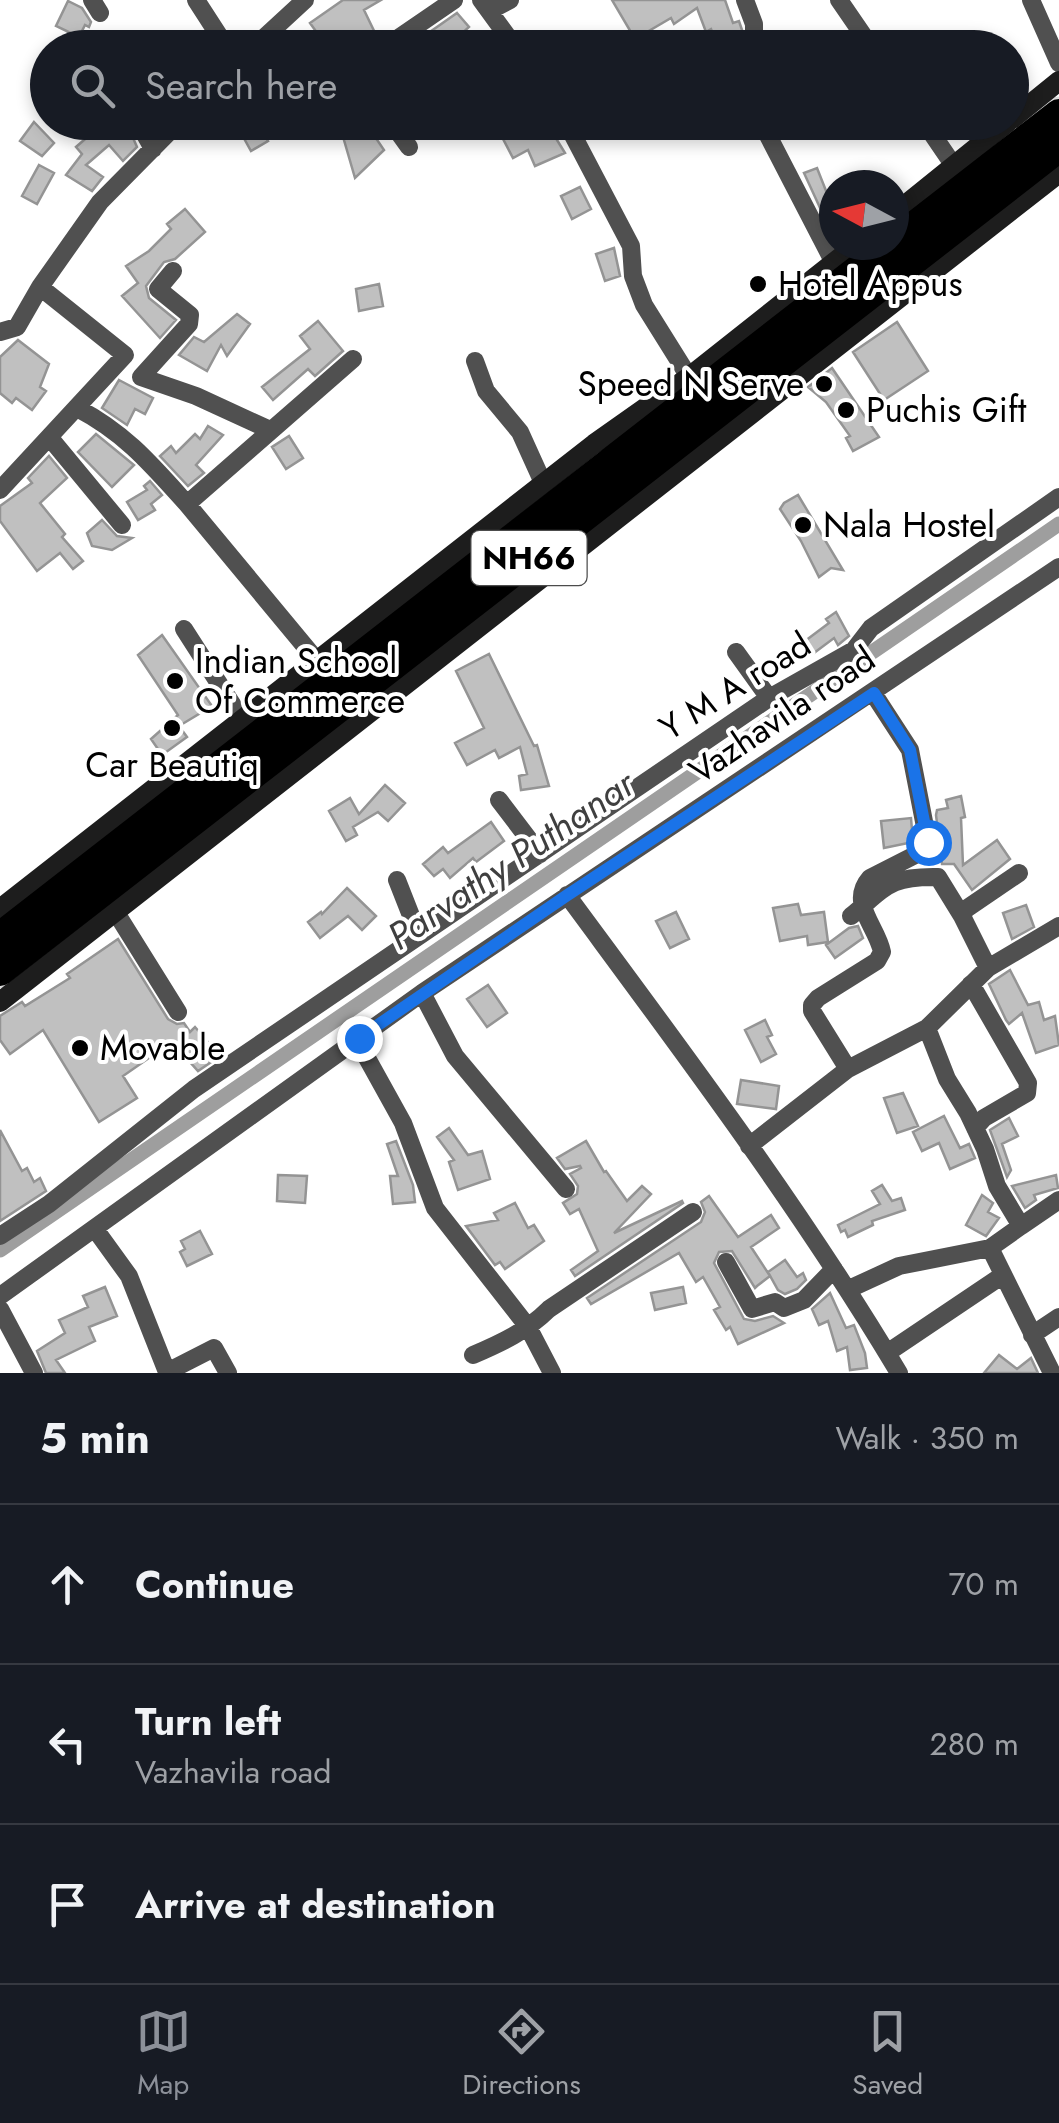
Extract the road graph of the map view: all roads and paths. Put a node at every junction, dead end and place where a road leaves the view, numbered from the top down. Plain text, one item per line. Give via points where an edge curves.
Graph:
1 (196, 0) edge
2 (305, 0) edge
3 (454, 0) edge
4 (510, 0) edge
5 (744, 0) edge
6 (839, 0) edge
7 (1031, 0) edge
8 (485, 6) edge
9 (216, 30) edge
10 (273, 30) edge
11 (410, 30) edge
12 (503, 30) edge
13 (754, 30) edge
14 (860, 30) edge
15 (1059, 63) edge
16 (1059, 81) edge
17 (1029, 105) edge
18 (1059, 114) edge
19 (1029, 137) edge
20 (148, 140) edge
21 (162, 140) edge
22 (405, 140) edge
23 (575, 140) edge
24 (770, 140) edge
25 (936, 140) edge
26 (986, 140) edge
27 (1025, 140) edge
28 (410, 147) dead end
29 (1059, 147) edge
30 (153, 149) junction
31 (954, 166) junction
32 (1059, 173) edge
33 (909, 202) edge
34 (909, 230) edge
35 (838, 260) edge
36 (870, 260) edge
37 (834, 263) junction
38 (172, 271) dead end
39 (40, 287) junction
40 (0, 332) edge
41 (125, 355) junction
42 (353, 359) dead end
43 (475, 361) dead end
44 (141, 376) junction
45 (690, 376) junction
46 (77, 408) junction
47 (270, 430) junction
48 (50, 438) junction
49 (544, 485) junction
50 (0, 490) edge
51 (1059, 497) edge
52 (186, 504) junction
53 (122, 525) dead end
54 (1059, 567) edge
55 (184, 629) dead end
56 (736, 652) dead end
57 (318, 662) junction
58 (874, 693) junction
59 (770, 698) junction
60 (244, 721) junction
61 (499, 800) dead end
62 (540, 854) junction
63 (1020, 872) dead end
64 (397, 880) dead end
65 (568, 895) junction
66 (0, 909) edge
67 (114, 911) junction
68 (857, 912) junction
69 (962, 916) junction
70 (1059, 926) edge
71 (420, 936) junction
72 (0, 937) edge
73 (988, 968) junction
74 (0, 971) edge
75 (971, 984) junction
76 (422, 993) junction
77 (0, 1002) edge
78 (178, 1012) dead end
79 (927, 1028) junction
80 (358, 1040) junction
81 (848, 1069) junction
82 (975, 1128) junction
83 (748, 1146) junction
84 (566, 1189) dead end
85 (1059, 1200) edge
86 (693, 1212) dead end
87 (1021, 1226) junction
88 (95, 1229) junction
89 (0, 1236) edge
90 (990, 1248) junction
91 (726, 1262) dead end
92 (834, 1269) junction
93 (1003, 1276) junction
94 (850, 1288) junction
95 (0, 1296) edge
96 (0, 1309) edge
97 (1059, 1317) edge
98 (528, 1327) junction
99 (1032, 1335) junction
100 (887, 1352) junction
101 (473, 1354) dead end
102 (34, 1373) edge
103 (228, 1373) edge
104 (552, 1373) edge
105 (899, 1373) edge
106 (1052, 1373) edge

1 - 9 street
2 - 10 street
3 - 11 street
4 - 8 street
5 - 13 street
6 - 14 street
7 - 15 street
8 - 12 street
16 - 17 street
18 - 19 highway, NH66
20 - 30 street
21 - 30 street
22 - 28 street
23 - 45 street via 630,246 644,304
24 - 37 street
25 - 31 street
26 - 31 street
27 - 34 highway, NH66
29 - 74 highway, NH66
30 - 39 street via 100,202
31 - 33 street
32 - 67 street
35 - 37 street
36 - 72 highway, NH66
37 - 45 street
38 - 44 street via 158,288 190,315 190,324
39 - 40 street via 17,327
39 - 41 street
41 - 44 street
41 - 46 street
42 - 47 street
43 - 49 street
44 - 47 street
45 - 49 street
46 - 48 street
46 - 52 street via 138,448
47 - 52 street
48 - 50 street
48 - 53 street
49 - 57 street
51 - 59 street, Y M A road via 872,628 854,650
52 - 57 street
54 - 58 street, Vazhavila road
55 - 60 street
56 - 59 street
57 - 60 street
58 - 65 street, Vazhavila road
58 - 68 street via 910,750 928,842 870,878
59 - 62 street, Y M A road
60 - 66 street
61 - 62 street
62 - 71 street, Y M A road
63 - 69 street
64 - 71 street
65 - 76 street, Vazhavila road
65 - 83 street
67 - 77 street
67 - 78 street
68 - 69 street via 880,888 903,878 938,877
68 - 81 street via 880,938 882,952 812,1005
69 - 73 street
70 - 73 street
71 - 89 street, Y M A road via 194,1089
73 - 75 street
75 - 79 street
75 - 82 street via 1028,1083 1027,1093
76 - 80 street, Vazhavila road
76 - 84 street via 454,1056
79 - 81 street
79 - 82 street
80 - 88 street, Vazhavila road
80 - 98 street via 436,1208
81 - 83 street
82 - 87 street
83 - 92 street
85 - 87 street
86 - 98 street
87 - 90 street
88 - 95 street, Vazhavila road
88 - 103 street via 129,1276 167,1372 214,1348
90 - 93 street
90 - 94 street via 899,1266
91 - 92 street via 752,1309 804,1300
92 - 94 street
93 - 99 street
93 - 100 street
94 - 100 street
96 - 102 street
97 - 99 street
98 - 101 street
98 - 104 street
99 - 106 street
100 - 105 street

